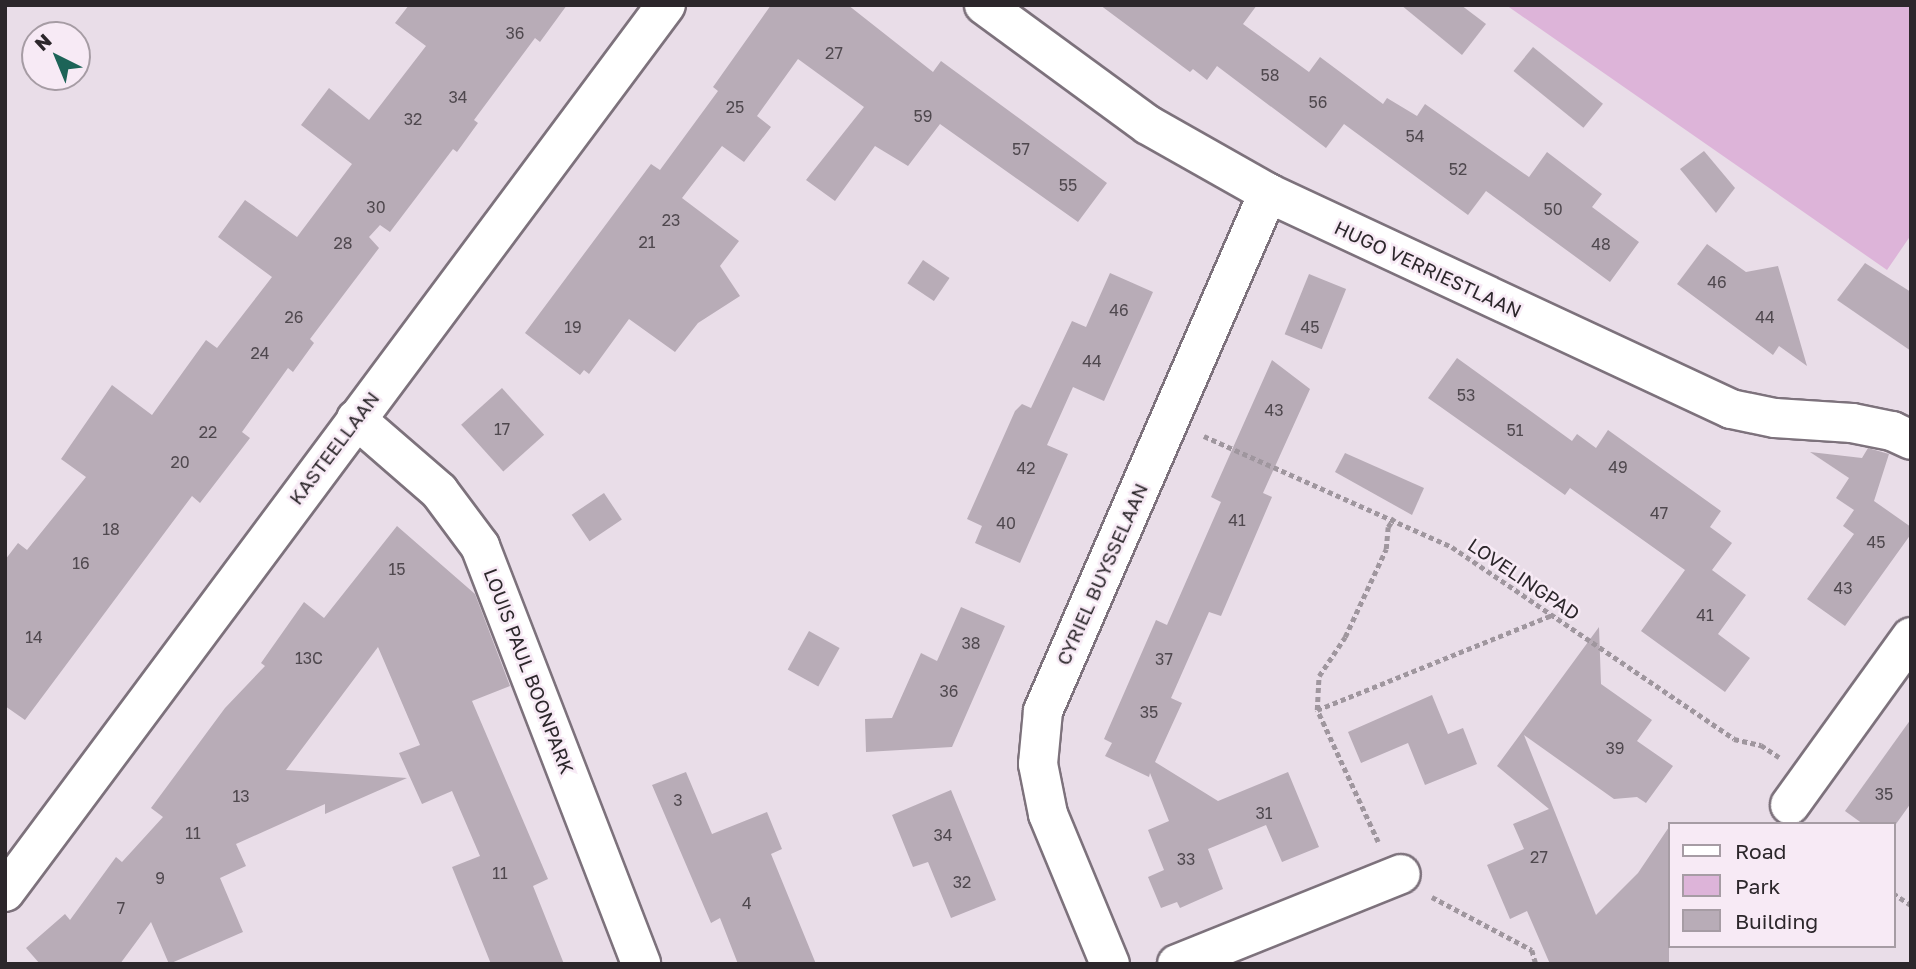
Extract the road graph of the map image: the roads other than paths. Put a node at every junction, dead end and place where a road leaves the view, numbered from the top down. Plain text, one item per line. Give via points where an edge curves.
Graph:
1 (666, 5) edge
2 (984, 5) edge
3 (1268, 193) junction
4 (356, 419) junction
5 (1911, 440) edge
6 (1911, 637) edge
7 (1790, 805) road end
8 (1401, 874) road end
9 (5, 892) edge
10 (641, 964) edge
11 (1110, 964) edge
12 (1177, 964) edge

1 - 4 street, KASTEELLAAN
2 - 3 street, HUGO VERRIESTLAAN via 1148,125
3 - 5 street, HUGO VERRIESTLAAN via 1731,410 1852,423
3 - 11 street, CYRIEL BUYSSELAAN via 1043,711 1038,764 1048,814
4 - 9 street, KASTEELLAAN
4 - 10 street, LOUIS PAUL BOONPARK via 439,491 480,546
6 - 7 street
8 - 12 street

